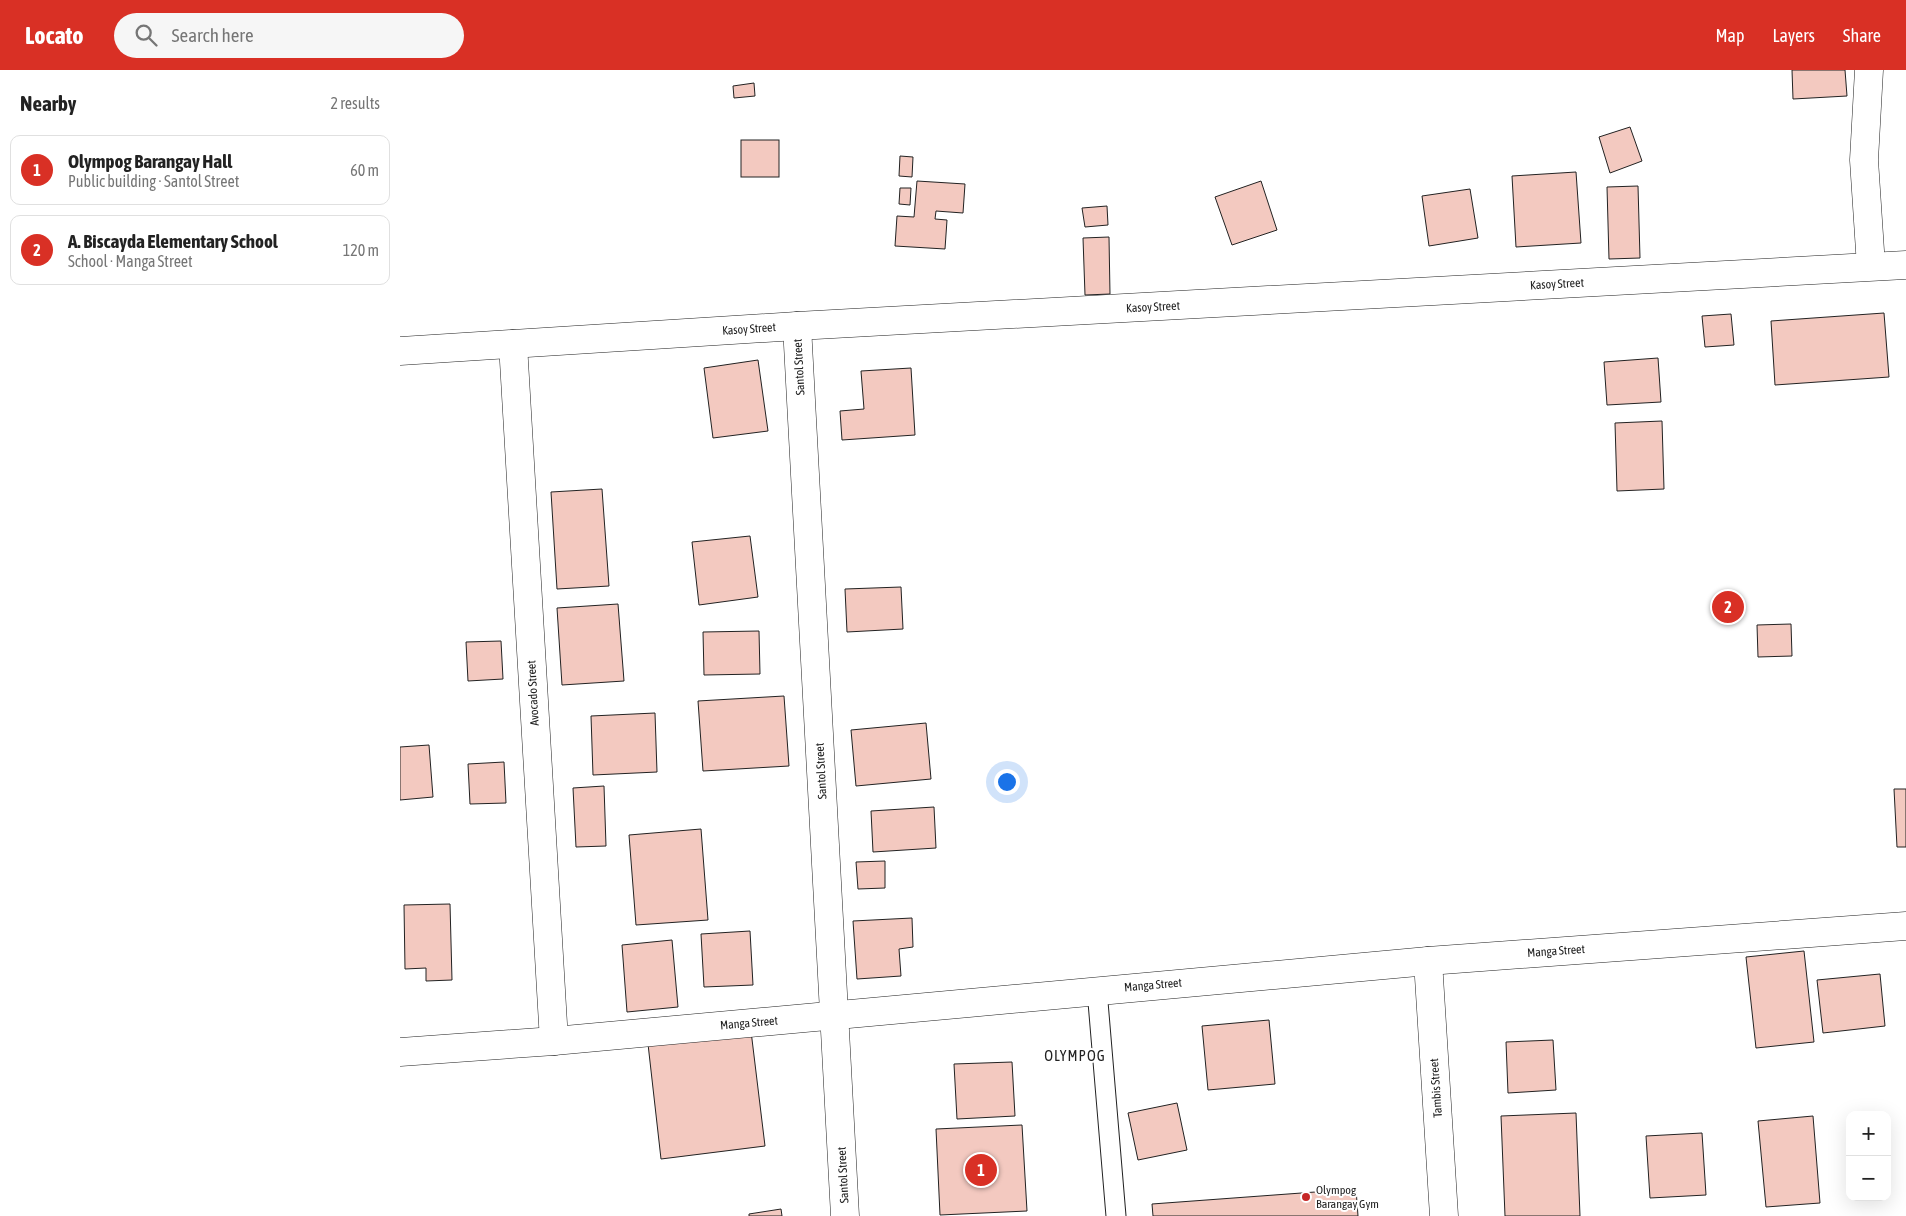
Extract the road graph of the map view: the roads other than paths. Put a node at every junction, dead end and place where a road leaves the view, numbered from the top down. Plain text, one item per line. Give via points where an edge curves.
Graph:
1 (1869, 70) edge
2 (1906, 264) edge
3 (1871, 266) junction
4 (797, 326) junction
5 (513, 344) junction
6 (400, 351) edge
7 (1906, 926) edge
8 (1428, 961) junction
9 (1097, 990) junction
10 (834, 1015) junction
11 (554, 1041) junction
12 (400, 1052) edge
13 (845, 1216) edge
14 (1116, 1216) edge
15 (1444, 1216) edge

1 - 3 street via 1864,160
2 - 3 street, Kasoy Street
3 - 4 street, Kasoy Street
4 - 5 street, Kasoy Street
4 - 10 street, Santol Street
5 - 6 street, Kasoy Street
5 - 11 street, Avocado Street
7 - 8 street, Manga Street
8 - 9 street, Manga Street
8 - 15 street, Tambis Street
9 - 10 street, Manga Street
9 - 14 lane
10 - 11 street, Manga Street
10 - 13 street, Santol Street
11 - 12 street, Manga Street

